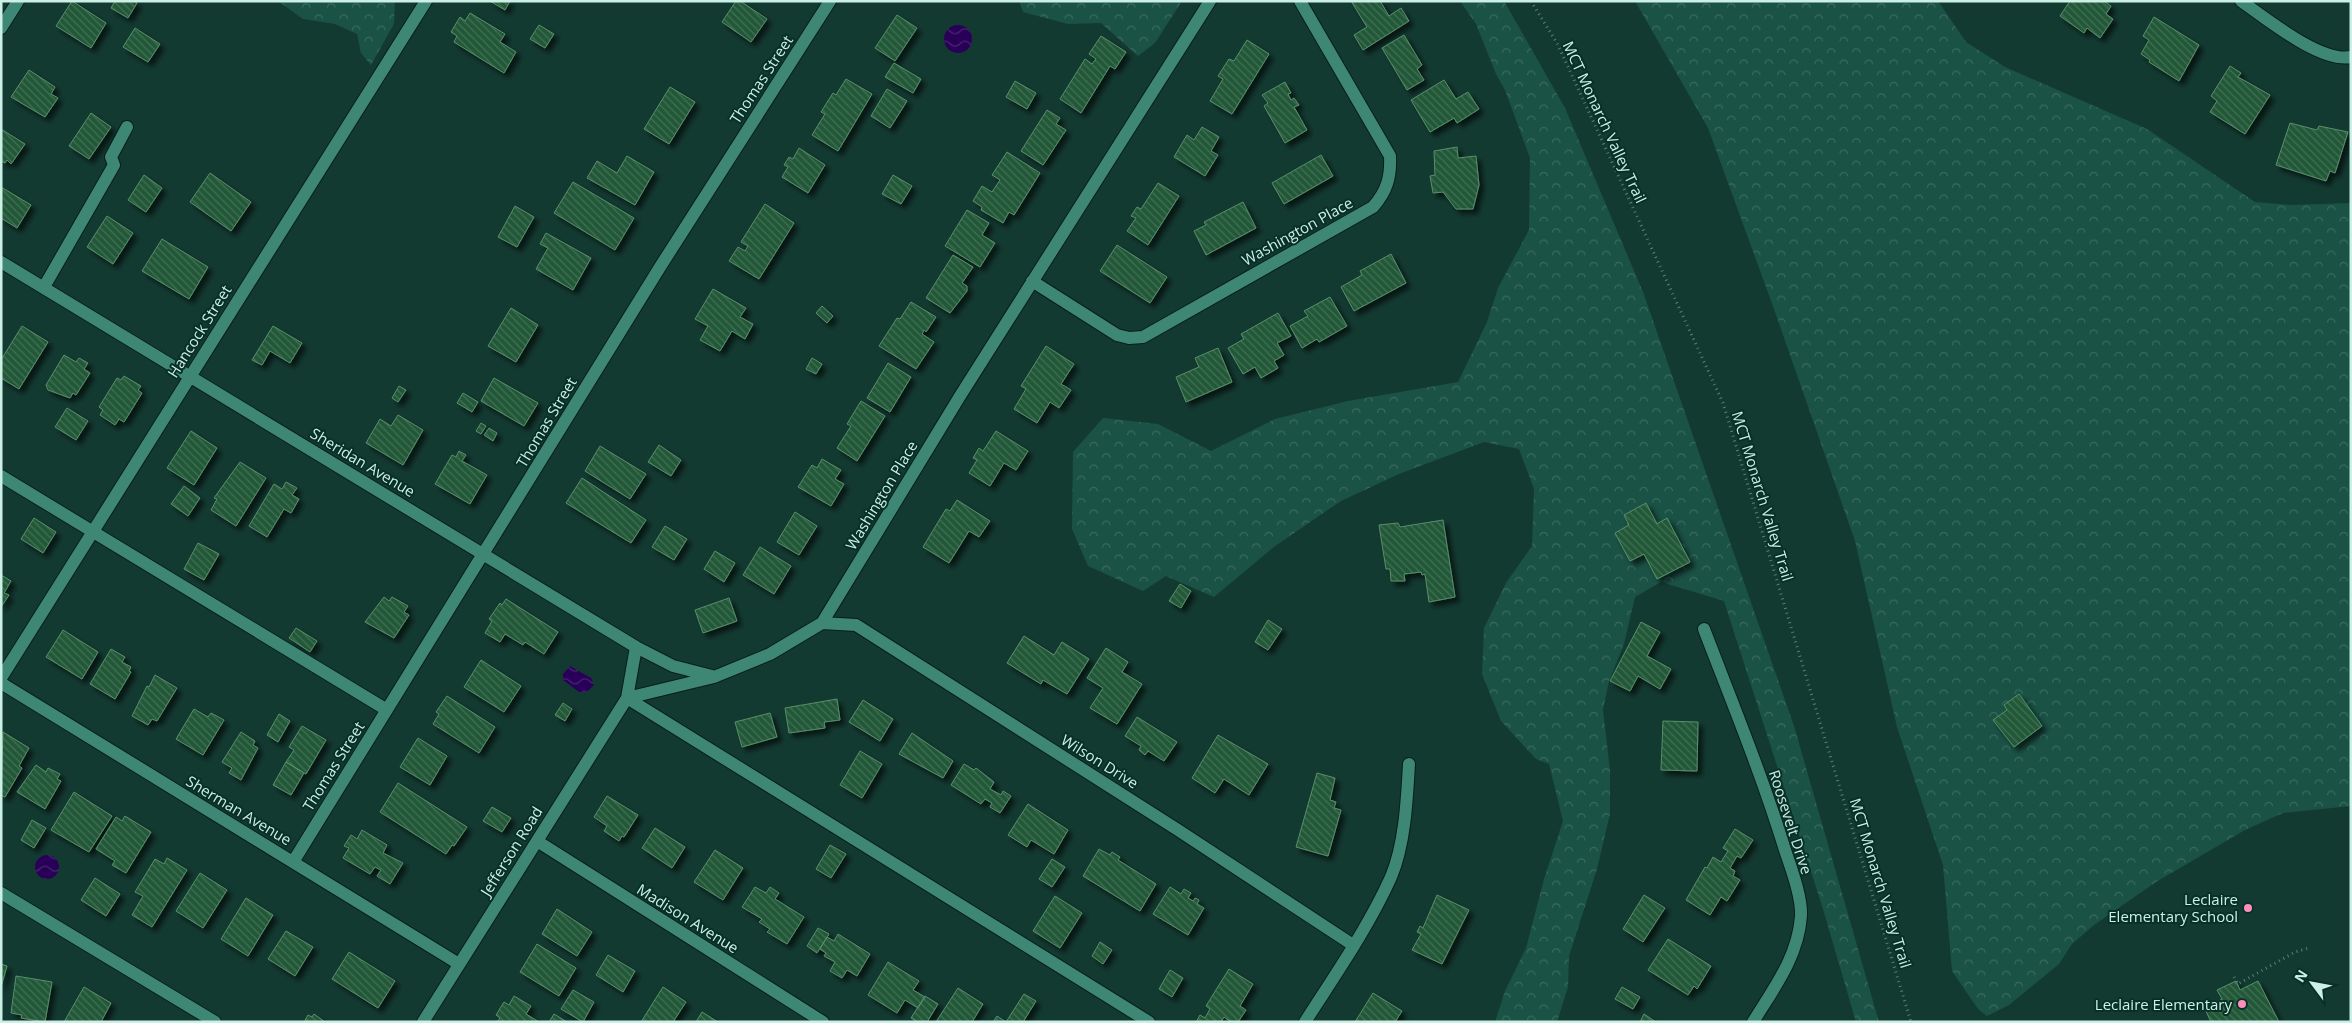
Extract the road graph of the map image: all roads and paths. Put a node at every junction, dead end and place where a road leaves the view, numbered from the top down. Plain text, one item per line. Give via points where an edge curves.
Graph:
1 (18, 1) edge
2 (426, 1) edge
3 (830, 1) edge
4 (1210, 1) edge
5 (1300, 1) edge
6 (1531, 1) edge
7 (2241, 1) edge
8 (1, 28) edge
9 (2351, 57) edge
10 (127, 128) dead end
11 (1, 262) edge
12 (1032, 281) junction
13 (44, 287) junction
14 (190, 376) junction
15 (1, 476) edge
16 (93, 532) junction
17 (484, 555) junction
18 (822, 623) junction
19 (1704, 629) dead end
20 (636, 647) junction
21 (714, 677) junction
22 (1, 678) edge
23 (1, 684) edge
24 (627, 698) junction
25 (387, 710) junction
26 (1409, 764) dead end
27 (537, 841) junction
28 (292, 862) junction
29 (1, 893) edge
30 (1353, 945) junction
31 (2309, 948) dead end
32 (459, 964) junction
33 (2234, 977) dead end
34 (215, 1022) edge
35 (422, 1022) edge
36 (823, 1022) edge
37 (1148, 1022) edge
38 (1305, 1022) edge
39 (1753, 1022) edge
40 (1911, 1022) edge

1 - 8 street
2 - 14 street, Hancock Street
3 - 17 street, Thomas Street via 660,267
4 - 12 street, Washington Place
5 - 12 street, Washington Place via 1390,156 1391,174 1386,189 1373,207 1142,337 1117,335
6 - 40 path, MCT Monarch Valley Trail via 1556,42 1723,403
7 - 9 street via 2314,49 2328,55
10 - 13 street via 111,157 114,165
11 - 13 street, Sheridan Avenue
12 - 18 street, Washington Place
13 - 14 street, Sheridan Avenue
14 - 16 street, Hancock Street
14 - 17 street, Sheridan Avenue
15 - 16 street
16 - 22 street, Hancock Street
16 - 25 street
17 - 20 street, Sheridan Avenue
17 - 25 street, Thomas Street
18 - 21 street, Washington Place via 770,654
18 - 30 street, Wilson Drive via 856,625
19 - 39 street, Roosevelt Drive via 1777,823 1794,877 1801,913 1793,952 1782,977
20 - 21 street, Sheridan Avenue via 673,666
20 - 24 street, Jefferson Road
21 - 24 street
23 - 28 street, Sherman Avenue
24 - 27 street, Jefferson Road
24 - 37 street
25 - 28 street, Thomas Street
26 - 30 street via 1405,819 1392,876
27 - 32 street, Jefferson Road
27 - 36 street, Madison Avenue
28 - 32 street, Sherman Avenue
29 - 34 street
30 - 38 street
31 - 33 path via 2295,952 2238,984
32 - 35 street, Jefferson Road

